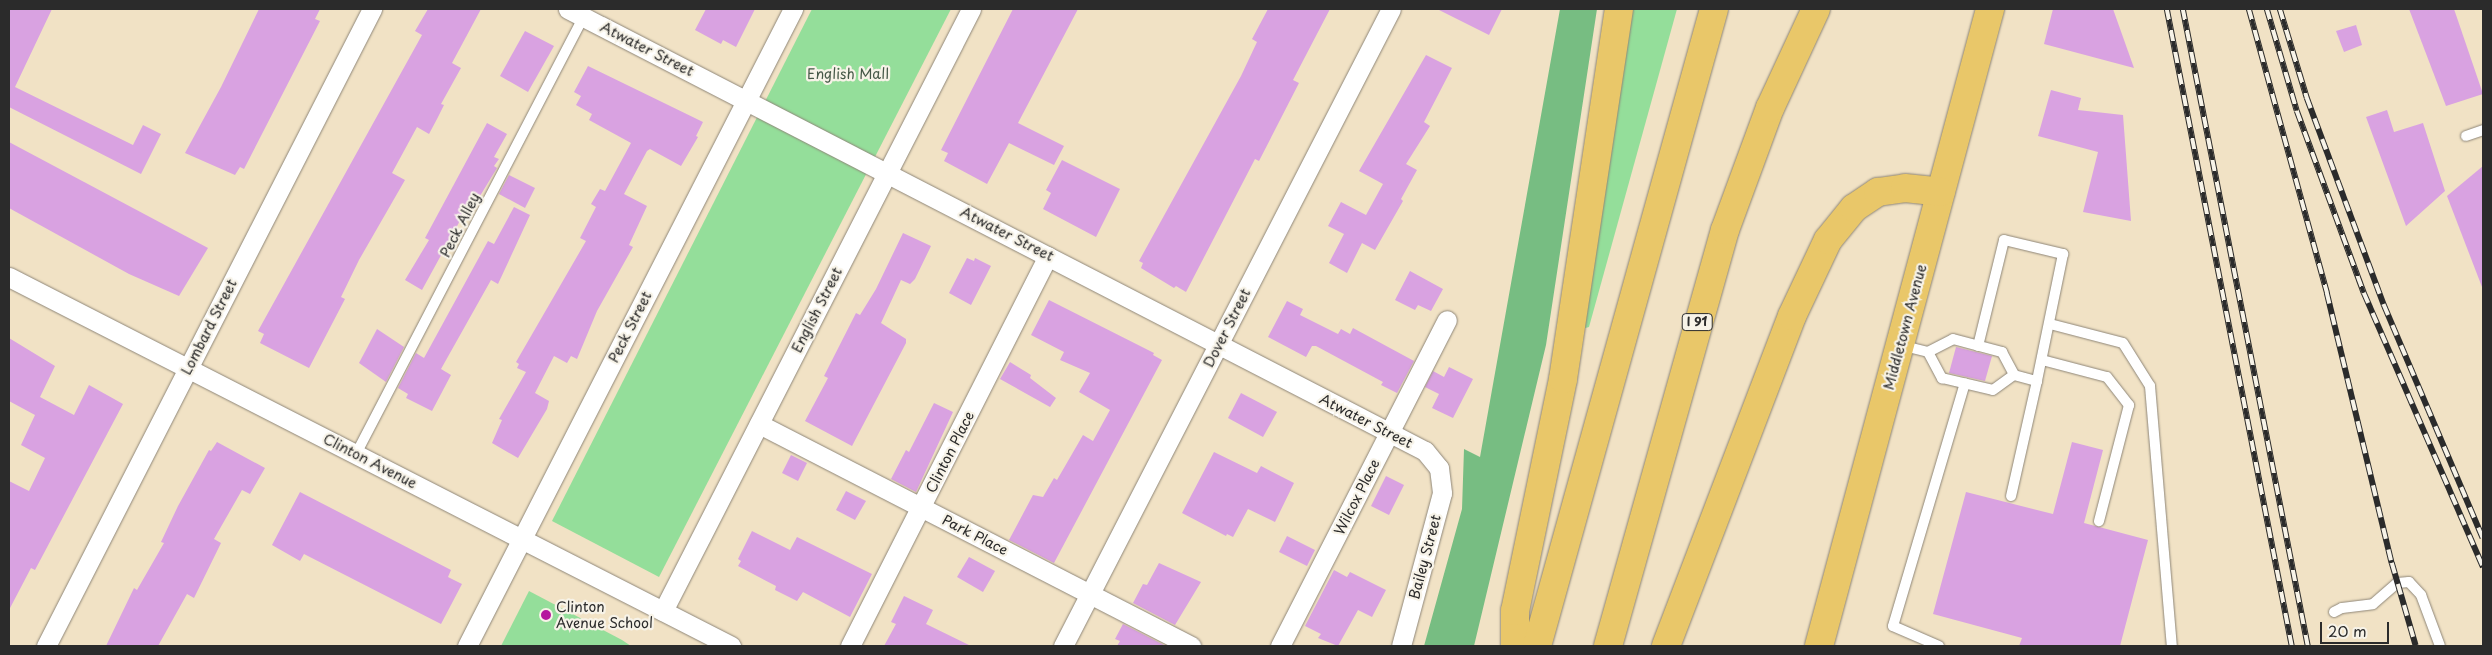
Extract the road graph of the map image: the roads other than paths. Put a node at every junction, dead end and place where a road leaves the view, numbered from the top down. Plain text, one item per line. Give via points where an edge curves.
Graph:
1 (372, 9) edge
2 (793, 9) edge
3 (971, 9) edge
4 (1391, 9) edge
5 (1619, 9) edge
6 (1714, 9) edge
7 (1816, 9) edge
8 (1990, 9) edge
9 (580, 12) edge
10 (747, 99) junction
11 (2483, 130) edge
12 (2466, 136) dead end
13 (888, 172) junction
14 (1941, 192) junction
15 (1048, 256) junction
16 (9, 277) edge
17 (1447, 320) dead end
18 (2050, 324) junction
19 (1219, 344) junction
20 (1900, 345) junction
21 (1978, 346) junction
22 (1928, 352) junction
23 (2042, 360) junction
24 (188, 368) junction
25 (2014, 376) junction
26 (2037, 381) junction
27 (1965, 383) junction
28 (759, 424) junction
29 (1390, 433) junction
30 (356, 454) junction
31 (1439, 468) joint
32 (2011, 496) dead end
33 (922, 508) junction
34 (2099, 521) dead end
35 (522, 538) junction
36 (1090, 594) junction
37 (663, 611) junction
38 (2334, 612) dead end
39 (46, 646) edge
40 (467, 646) edge
41 (731, 646) edge
42 (850, 646) edge
43 (1063, 646) edge
44 (1191, 646) edge
45 (1280, 646) edge
46 (1402, 646) edge
47 (1515, 646) edge
48 (1537, 646) edge
49 (1608, 646) edge
50 (1666, 646) edge
51 (1819, 646) edge
52 (1939, 646) edge
53 (2172, 646) edge
54 (2440, 646) edge

1 - 24 street, Lombard Street
2 - 10 street, Peck Street
3 - 13 street, English Street
4 - 19 street, Dover Street
5 - 47 main road via 1563,379 1515,611
6 - 48 main road
7 - 49 main road, I 91 via 1770,108 1725,230
8 - 14 main road, Middletown Avenue
9 - 10 street, Atwater Street
9 - 30 lane, Peck Alley
10 - 13 street, Atwater Street
10 - 35 street, Peck Street
11 - 12 lane
13 - 15 street, Atwater Street
13 - 28 street, English Street
14 - 20 main road, Middletown Avenue
14 - 50 main road via 1905,188 1878,192 1854,208 1828,240 1796,308
15 - 19 street, Atwater Street
15 - 33 street, Clinton Place
16 - 24 street, Clinton Avenue
17 - 29 street, Wilcox Place
18 - 21 lane via 2063,254 2004,240
18 - 23 lane
18 - 53 lane via 2122,343 2150,386
19 - 29 street, Atwater Street
19 - 36 street, Dover Street
20 - 22 lane
20 - 51 main road, Middletown Avenue
21 - 22 lane via 1953,339
21 - 25 lane via 2002,352
22 - 27 lane via 1942,378
23 - 26 lane
23 - 34 lane via 2107,377 2129,405
24 - 30 street, Clinton Avenue
24 - 39 street, Lombard Street
25 - 26 lane
25 - 27 lane via 1993,390
26 - 32 lane
27 - 52 lane via 1893,626
28 - 33 street, Park Place
28 - 37 street, English Street
29 - 31 street, Atwater Street via 1424,451
29 - 45 street, Wilcox Place
30 - 35 street, Clinton Avenue
31 - 46 street, Bailey Street via 1442,493
33 - 36 street, Park Place
33 - 42 street, Clinton Place
35 - 37 street, Clinton Avenue
35 - 40 street, Peck Street
36 - 43 street, Dover Street
36 - 44 street, Park Place
37 - 41 street, Clinton Avenue
38 - 54 lane via 2373,604 2397,583 2409,582 2421,595

